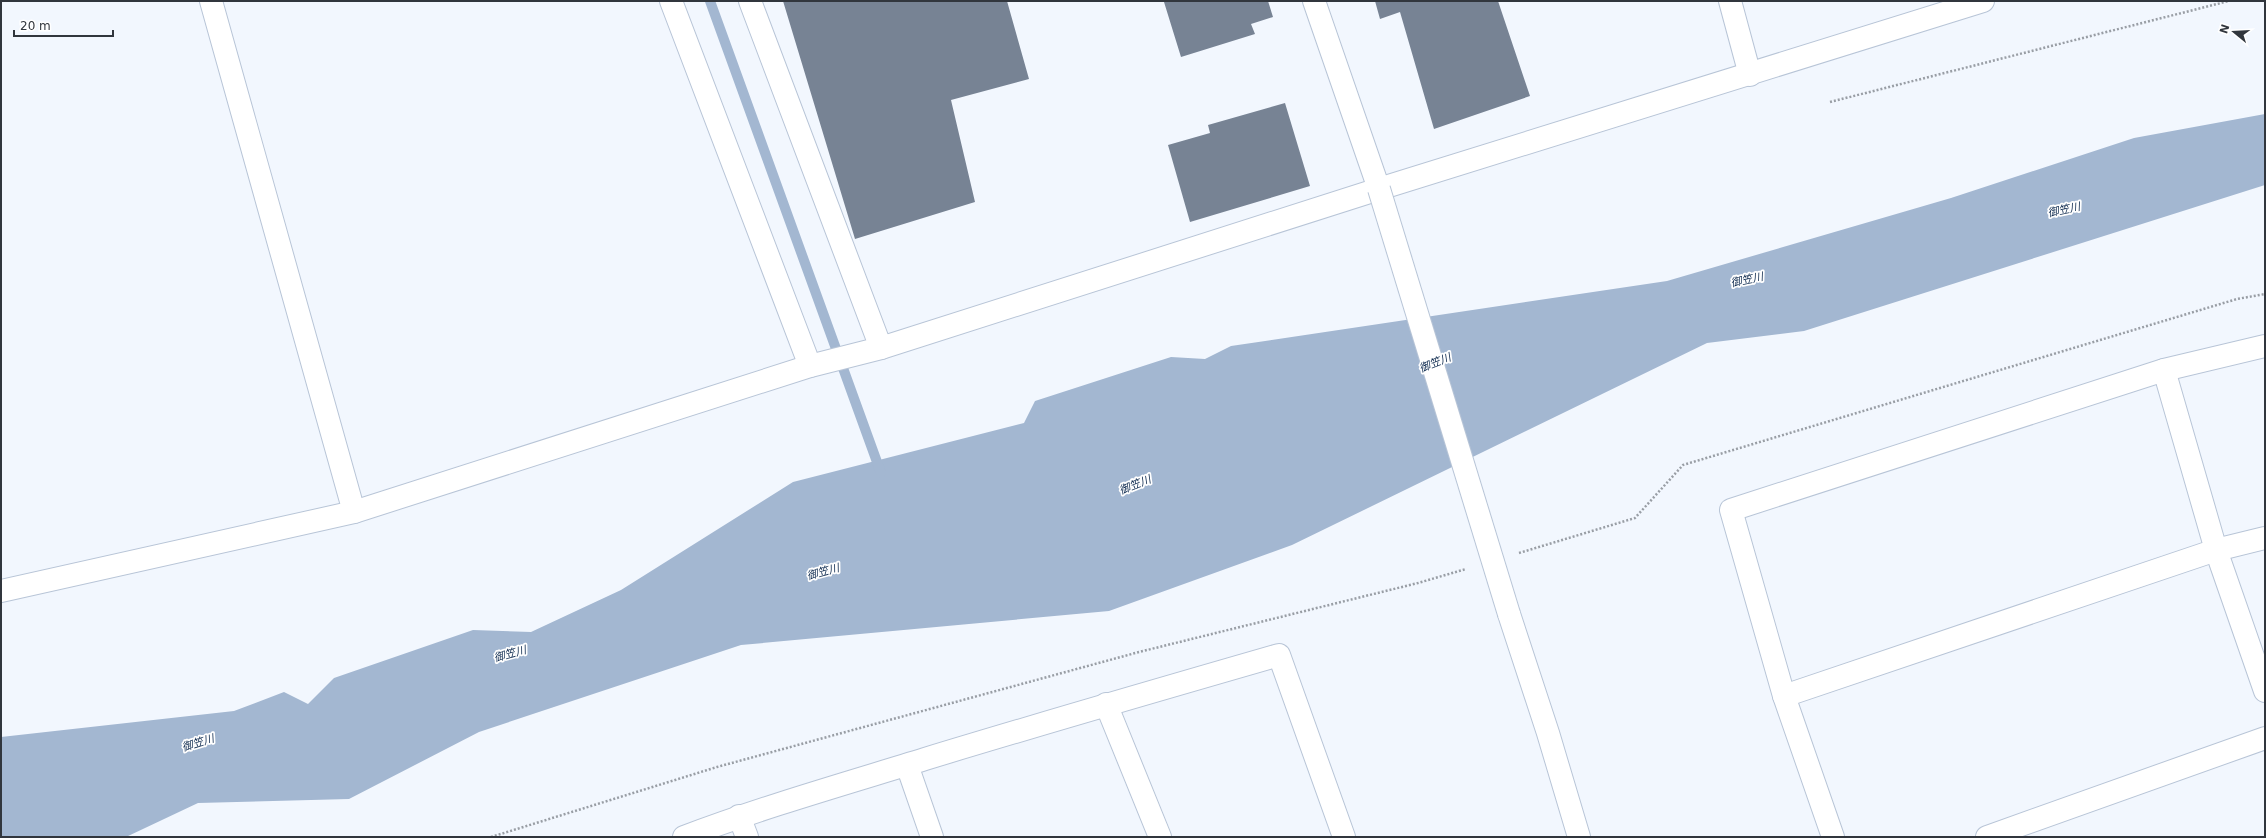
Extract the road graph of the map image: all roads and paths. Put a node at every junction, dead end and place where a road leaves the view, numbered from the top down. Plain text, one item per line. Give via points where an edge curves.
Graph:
1 (211, 1) edge
2 (671, 1) edge
3 (750, 1) edge
4 (1314, 1) edge
5 (1730, 1) edge
6 (1983, 1) edge
7 (2229, 1) edge
8 (1750, 75) junction
9 (1830, 102) dead end
10 (1379, 190) junction
11 (2265, 294) edge
12 (2265, 346) edge
13 (881, 348) junction
14 (810, 366) junction
15 (2164, 370) junction
16 (354, 512) junction
17 (2265, 538) edge
18 (2216, 550) junction
19 (1515, 554) dead end
20 (1470, 567) dead end
21 (1, 591) edge
22 (2265, 691) edge
23 (1784, 696) junction
24 (1106, 704) junction
25 (2265, 738) edge
26 (907, 765) junction
27 (739, 816) junction
28 (490, 837) edge
29 (684, 837) edge
30 (747, 837) edge
31 (932, 837) edge
32 (1160, 837) edge
33 (1344, 837) edge
34 (1579, 837) edge
35 (1834, 837) edge
36 (1987, 837) edge

1 - 16 street
2 - 14 street
3 - 13 street
4 - 10 street
5 - 8 street
6 - 8 street
7 - 9 path
8 - 10 street
10 - 13 street
10 - 34 street, bridge
11 - 19 path via 2237,299 1683,465 1635,518
12 - 15 street
13 - 14 street
14 - 16 street
15 - 18 street
15 - 23 street via 1731,510
16 - 21 street
17 - 18 street
18 - 22 street
18 - 23 street
20 - 28 path via 1418,583 1139,652 725,765
23 - 35 street
24 - 26 street
24 - 32 street
24 - 33 street via 1280,655
25 - 36 street
26 - 27 street
26 - 31 street
27 - 29 street
27 - 30 street

